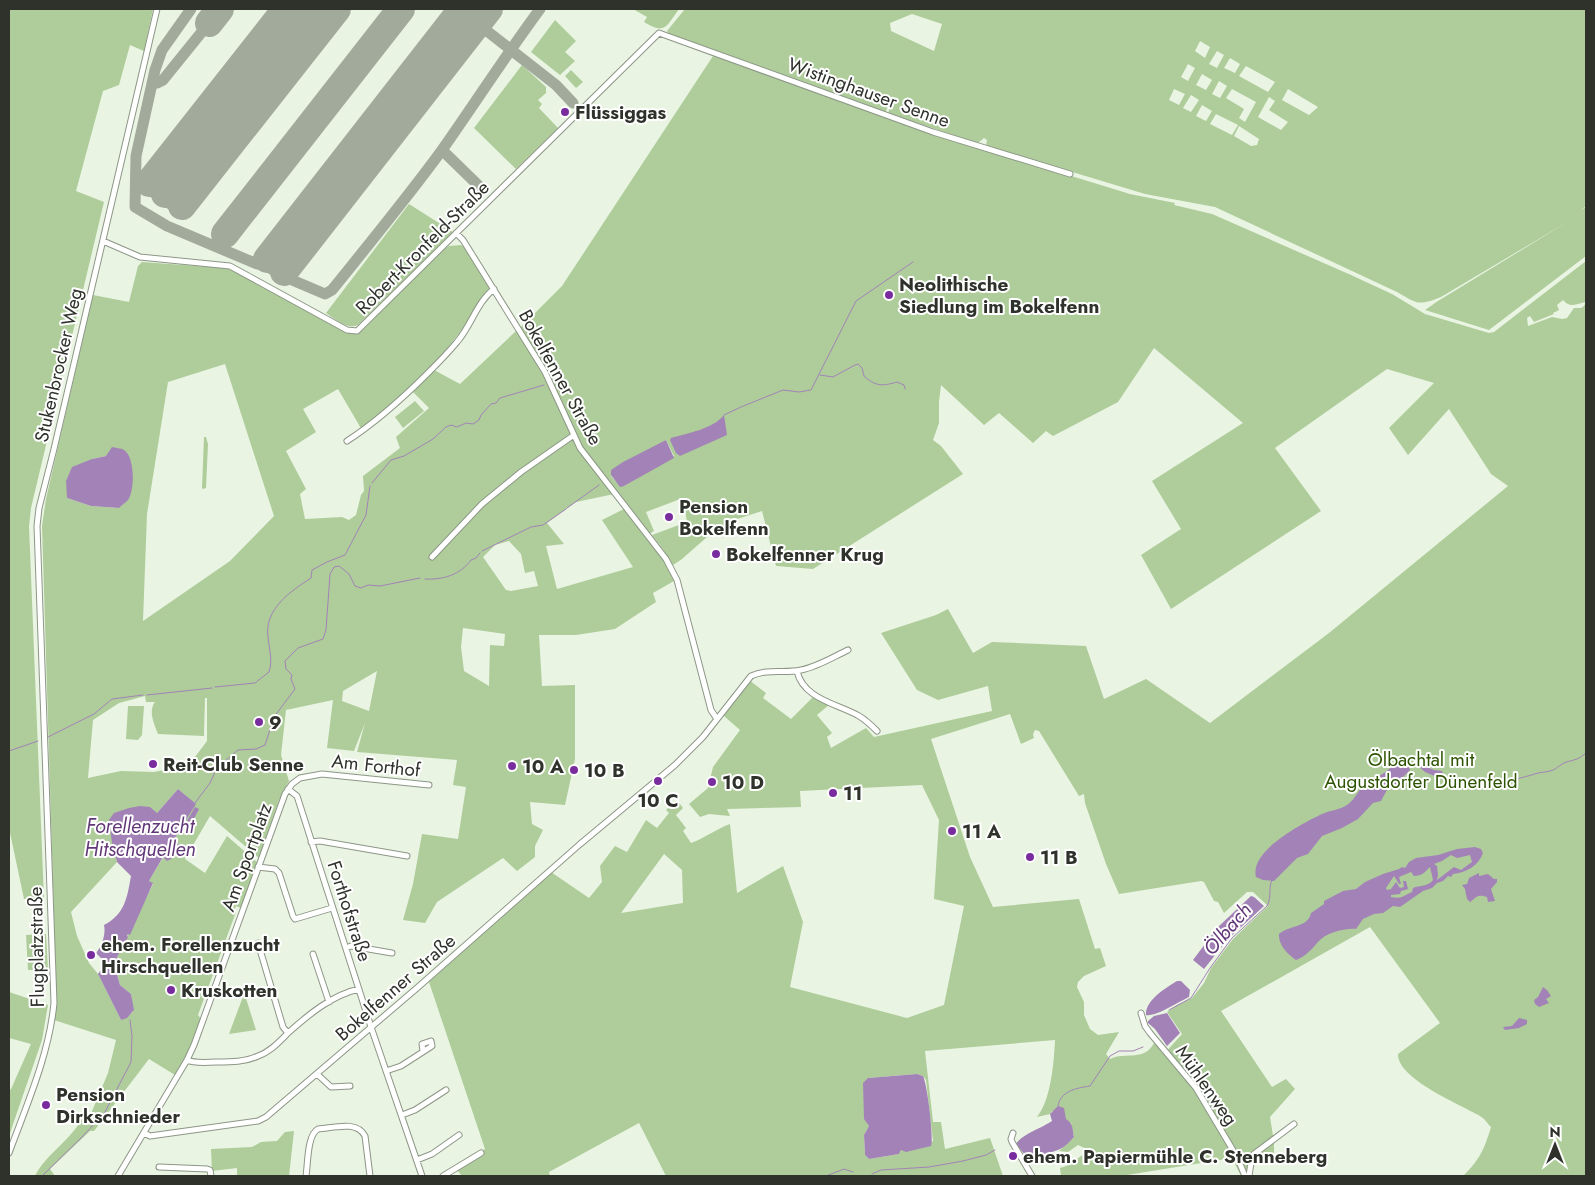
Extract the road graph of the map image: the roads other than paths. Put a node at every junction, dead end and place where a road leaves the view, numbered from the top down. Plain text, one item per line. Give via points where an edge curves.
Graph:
1 (157, 9) edge
2 (660, 33) joint
3 (1070, 174) dead end
4 (456, 233) junction
5 (103, 241) junction
6 (494, 289) junction
7 (574, 435) junction
8 (347, 441) dead end
9 (432, 558) dead end
10 (848, 650) dead end
11 (797, 671) junction
12 (717, 719) junction
13 (877, 731) dead end
14 (45, 734) joint
15 (428, 785) dead end
16 (290, 787) junction
17 (311, 842) junction
18 (407, 856) dead end
19 (258, 867) junction
20 (332, 908) junction
21 (258, 943) dead end
22 (346, 948) junction
23 (392, 953) dead end
24 (313, 954) dead end
25 (359, 989) junction
26 (329, 1002) junction
27 (1141, 1013) dead end
28 (371, 1027) junction
29 (288, 1033) junction
30 (423, 1051) dead end
31 (187, 1060) junction
32 (386, 1071) junction
33 (317, 1074) junction
34 (350, 1086) dead end
35 (446, 1090) dead end
36 (402, 1115) junction
37 (1294, 1124) dead end
38 (144, 1133) junction
39 (1013, 1133) dead end
40 (459, 1135) dead end
41 (9, 1153) edge
42 (481, 1153) dead end
43 (417, 1160) junction
44 (159, 1167) dead end
45 (118, 1176) edge
46 (212, 1176) edge
47 (306, 1176) edge
48 (370, 1176) edge
49 (422, 1176) edge
50 (443, 1176) edge
51 (1032, 1176) edge
52 (1245, 1176) edge
53 (1249, 1176) edge

1 - 5 street, Stukenbrocker Weg
2 - 3 street, Wistinghauser Senne via 933,132
2 - 4 street, Robert-Kronfeld-Straße
4 - 5 street, Robert-Kronfeld-Straße via 360,330 354,332 230,266 140,256
4 - 6 street, Bokelfenner Straße
5 - 14 street, Stukenbrocker Weg via 38,508
6 - 7 street, Bokelfenner Straße via 545,372
6 - 8 street via 447,354 372,425
7 - 9 street via 482,504
7 - 12 street, Bokelfenner Straße via 580,448 666,559 676,580 711,710
10 - 11 street, Bokelfenner Straße
11 - 12 street, Bokelfenner Straße via 762,672 751,676
11 - 13 street via 813,694 858,715
12 - 28 street, Bokelfenner Straße via 675,765
14 - 41 street, Flugplatzstraße via 54,1003 46,1049
15 - 16 street, Am Forthof via 322,774 300,778
16 - 17 street, Forthofstraße via 297,796
16 - 19 street, Am Sportplatz
17 - 18 street, Forthofstraße
17 - 20 street, Forthofstraße
19 - 20 street via 275,869 279,873 296,918
19 - 31 street, Am Sportplatz
20 - 22 street, Forthofstraße
21 - 29 street via 283,1027
22 - 23 street via 351,946
22 - 25 street, Forthofstraße
24 - 26 street
25 - 26 street
25 - 28 street, Forthofstraße
26 - 29 street
27 - 52 street, Mühlenweg via 1150,1033 1196,1088
28 - 32 street, Forthofstraße
28 - 33 street, Bokelfenner Straße
29 - 31 street via 268,1051 244,1061 193,1063
30 - 32 street
31 - 38 street, Am Sportplatz
32 - 36 street, Forthofstraße
33 - 34 street via 331,1087
33 - 38 street, Bokelfenner Straße via 273,1112 258,1120 150,1136
35 - 36 street
36 - 43 street, Forthofstraße
37 - 53 street via 1258,1150
38 - 45 street
39 - 51 street via 1012,1142
40 - 43 street via 432,1154
42 - 50 street
43 - 49 street, Forthofstraße
44 - 46 street via 207,1169
47 - 48 street via 314,1131 354,1126 365,1136

